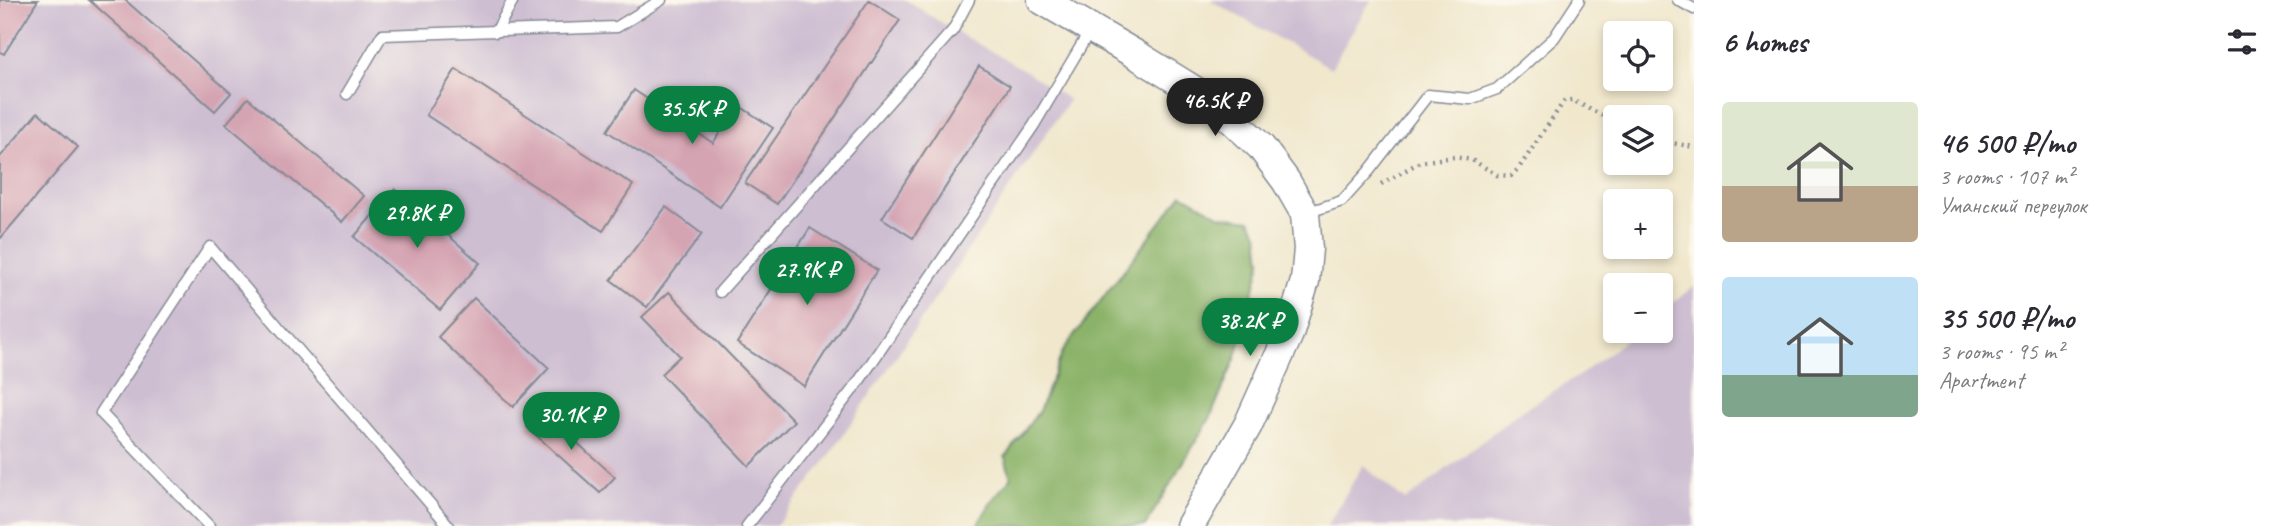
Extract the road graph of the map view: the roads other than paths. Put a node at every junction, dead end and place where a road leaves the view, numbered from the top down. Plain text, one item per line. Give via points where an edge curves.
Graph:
1 (513, 0) edge
2 (661, 0) edge
3 (969, 0) edge
4 (1042, 0) edge
5 (1579, 0) edge
6 (1678, 0) edge
7 (1694, 9) edge
8 (1092, 27) junction
9 (496, 32) junction
10 (347, 94) dead end
11 (1305, 214) junction
12 (720, 292) dead end
13 (209, 526) edge
14 (449, 526) edge
15 (747, 526) edge
16 (1190, 526) edge

1 - 9 lane
2 - 9 lane via 617,27
3 - 12 lane via 953,30
4 - 8 street
5 - 11 lane via 1554,38 1497,89 1470,99 1428,95 1342,201
6 - 7 lane
8 - 11 street via 1200,94 1230,118 1261,147
8 - 15 lane via 1034,125 857,384
9 - 10 lane via 382,35
11 - 16 street via 1305,281 1289,334 1248,425
13 - 14 lane via 101,413 210,247

